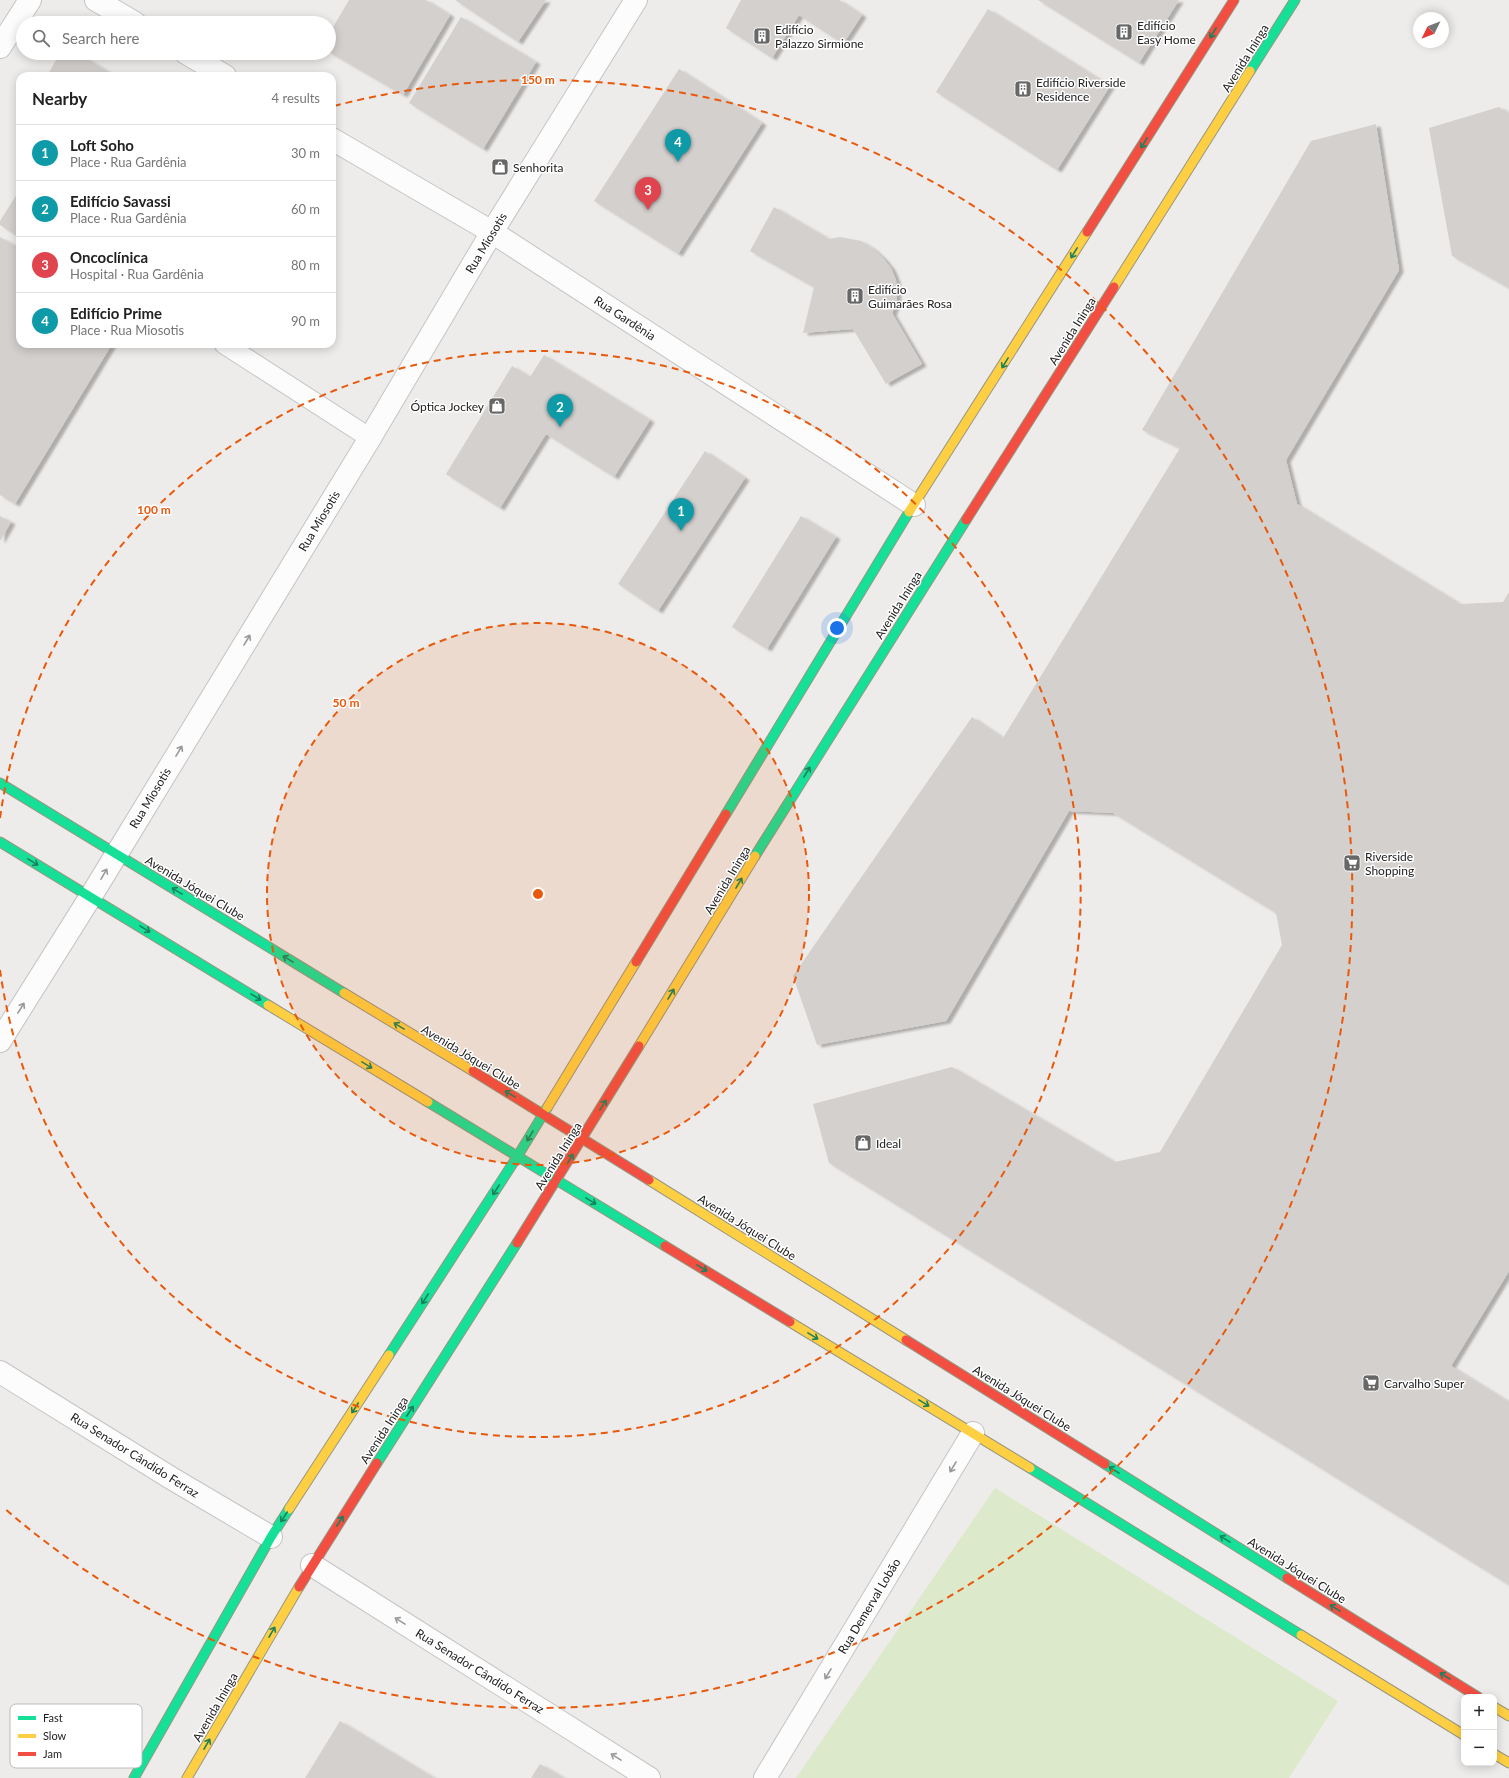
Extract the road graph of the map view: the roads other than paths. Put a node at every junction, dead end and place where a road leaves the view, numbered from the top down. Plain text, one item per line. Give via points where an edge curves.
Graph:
1 (30, 0) edge
2 (96, 0) edge
3 (636, 0) edge
4 (1234, 0) edge
5 (1296, 0) edge
6 (20, 16) edge
7 (123, 16) edge
8 (16, 22) edge
9 (0, 47) edge
10 (198, 60) edge
11 (218, 72) edge
12 (336, 141) edge
13 (492, 232) junction
14 (230, 348) edge
15 (370, 438) junction
16 (914, 505) junction
17 (0, 783) edge
18 (0, 842) edge
19 (116, 853) junction
20 (91, 896) junction
21 (0, 1041) edge
22 (543, 1115) junction
23 (583, 1138) junction
24 (517, 1157) junction
25 (557, 1180) junction
26 (0, 1372) edge
27 (973, 1433) junction
28 (271, 1537) junction
29 (312, 1565) junction
30 (1473, 1694) edge
31 (1497, 1709) edge
32 (1509, 1716) edge
33 (1461, 1733) edge
34 (1497, 1756) edge
35 (1509, 1763) edge
36 (142, 1764) edge
37 (140, 1768) edge
38 (134, 1778) edge
39 (187, 1778) edge
40 (649, 1778) edge
41 (765, 1778) edge

1 - 6 street
2 - 7 street
3 - 13 street, Rua Miosotis
4 -> 16 main road
23 -> 5 main road, Avenida Ininga via 810,767
8 - 9 street
10 - 11 street
12 - 13 street, Rua Gardênia
13 - 15 street, Rua Miosotis
13 - 16 street, Rua Gardênia
14 - 15 lane
19 -> 15 street, Rua Miosotis
16 - 22 main road
17 - 19 main road, Avenida Jóquei Clube
18 -> 20 main road
20 -> 19 street, Rua Miosotis
22 -> 19 main road, Avenida Jóquei Clube
21 -> 20 street, Rua Miosotis
20 -> 24 main road
22 - 23 main road, Avenida Jóquei Clube
22 -> 24 main road
25 -> 23 main road, Avenida Ininga
30 -> 23 main road, Avenida Jóquei Clube
24 - 25 main road
24 -> 28 main road
25 -> 27 main road
29 -> 25 main road, Avenida Ininga
26 - 28 street, Rua Senador Cândido Ferraz
27 - 33 main road
27 -> 41 street, Rua Demerval Lobão
28 - 36 main road
39 -> 29 main road, Avenida Ininga
40 -> 29 street, Rua Senador Cândido Ferraz
31 - 32 main road
34 - 35 main road
37 - 38 main road

